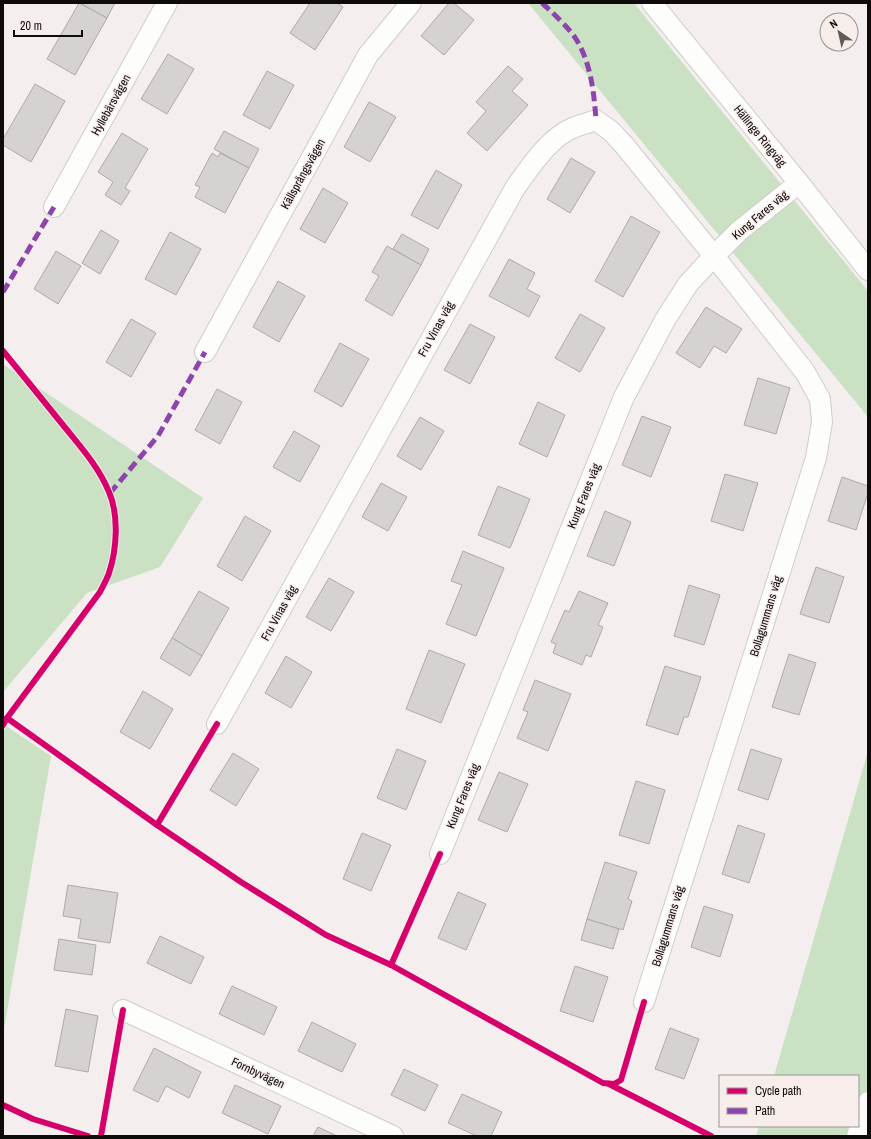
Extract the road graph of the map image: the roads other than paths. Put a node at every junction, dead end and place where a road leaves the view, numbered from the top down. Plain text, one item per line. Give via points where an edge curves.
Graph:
1 (167, 3) edge
2 (411, 3) edge
3 (652, 3) edge
4 (799, 183) junction
5 (54, 207) dead end
6 (714, 256) junction
7 (868, 270) edge
8 (205, 352) dead end
9 (217, 724) dead end
10 (440, 854) dead end
11 (644, 1002) dead end
12 (123, 1010) dead end
13 (868, 1102) edge
14 (393, 1136) edge
15 (857, 1136) edge

1 - 5 street, Hyllebärsvägen
2 - 8 street, Källsprångsvägen via 368,55
3 - 4 street, Hällinge Ringväg
4 - 6 street, Kung Fares väg via 763,211
4 - 7 street, Hällinge Ringväg
6 - 9 street, Fru Vinas väg via 624,145 596,120 574,127 553,141 536,158 515,188
6 - 10 street, Kung Fares väg via 688,284 665,320 624,397
6 - 11 street, Bollagummans väg via 805,372 820,399 822,422 816,458
12 - 14 street, Fornbyvägen
13 - 15 street

